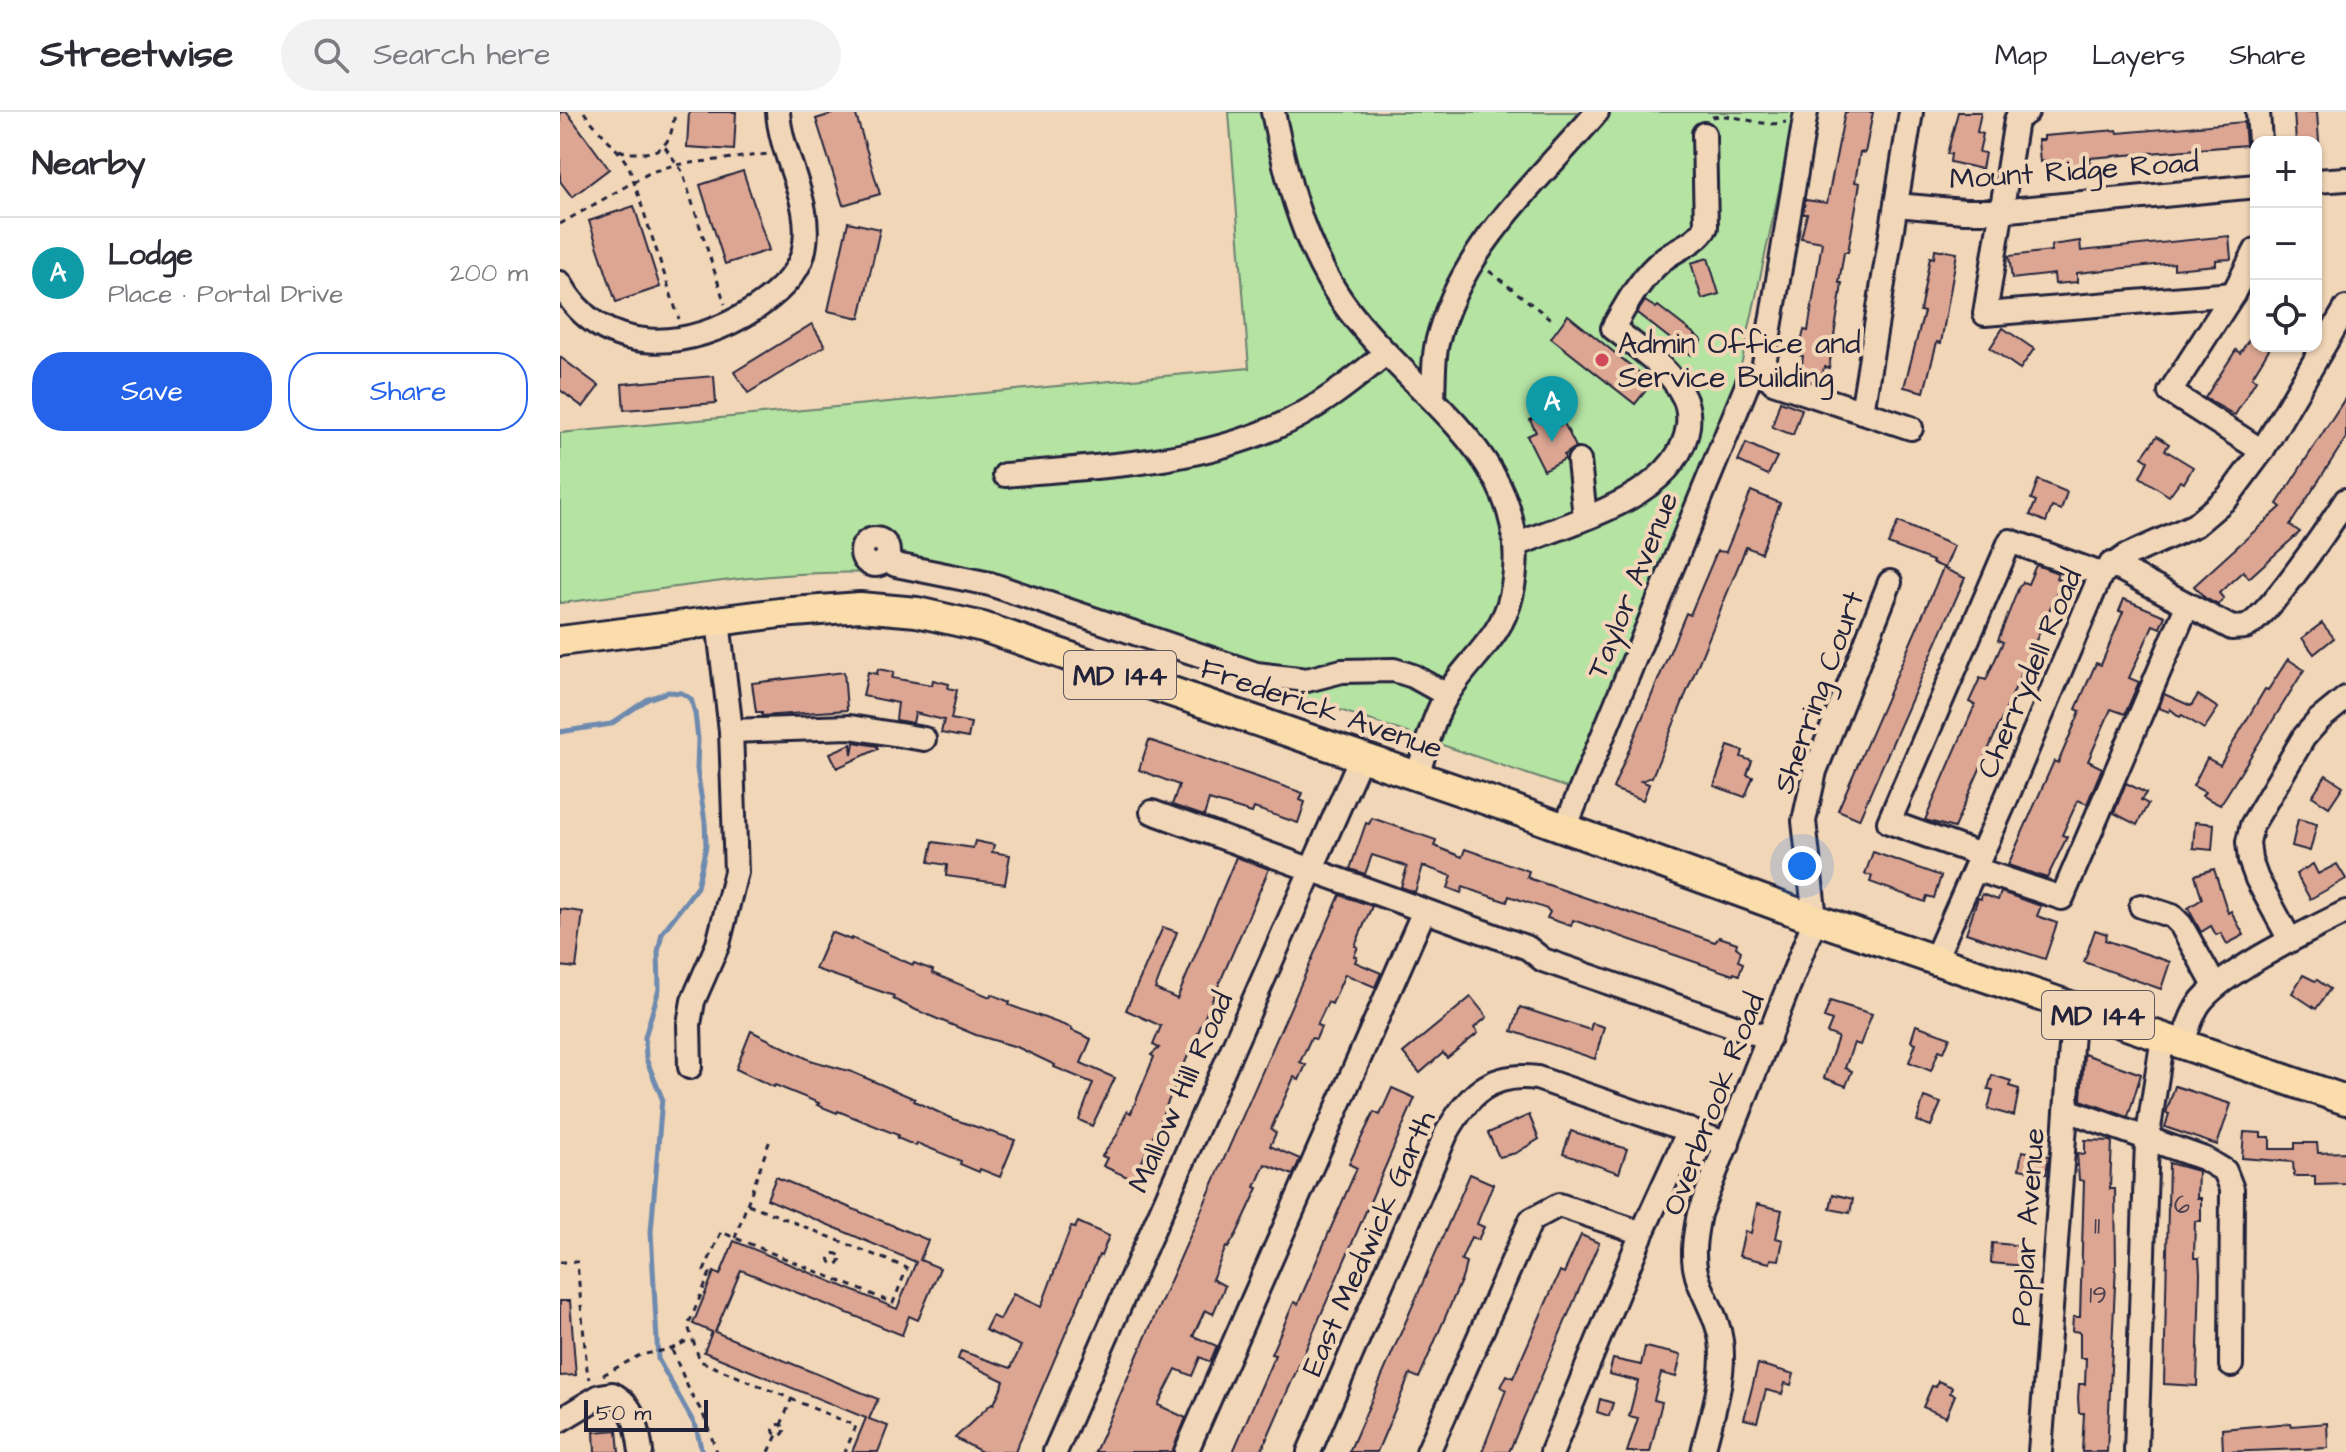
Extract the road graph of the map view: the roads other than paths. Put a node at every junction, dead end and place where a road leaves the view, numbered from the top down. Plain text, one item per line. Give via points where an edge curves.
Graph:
1 (778, 112) edge
2 (1273, 112) edge
3 (1597, 112) edge
4 (1911, 112) edge
5 (2027, 112) edge
6 (2258, 112) edge
7 (1805, 115) edge
8 (1704, 127) road end
9 (2260, 136) edge
10 (2346, 179) edge
11 (2322, 181) edge
12 (2250, 187) edge
13 (1896, 205) junction
14 (2000, 211) junction
15 (2250, 261) edge
16 (560, 283) edge
17 (2233, 294) junction
18 (2346, 308) edge
19 (1385, 354) junction
20 (1763, 370) junction
21 (1433, 398) junction
22 (1862, 412) junction
23 (1911, 428) dead end
24 (2262, 451) junction
25 (1579, 461) dead end
26 (1005, 475) dead end
27 (2346, 500) edge
28 (1585, 517) junction
29 (1516, 543) junction
30 (886, 559) dead end
31 (2106, 569) junction
32 (1890, 582) dead end
33 (2187, 606) junction
34 (718, 621) junction
35 (560, 641) edge
36 (1447, 695) junction
37 (2346, 698) edge
38 (731, 731) junction
39 (924, 739) dead end
40 (1361, 757) junction
41 (1417, 776) junction
42 (1152, 812) dead end
43 (1565, 828) junction
44 (1978, 862) junction
45 (1310, 870) junction
46 (2141, 906) dead end
47 (1424, 911) junction
48 (2346, 912) edge
49 (1815, 919) junction
50 (2290, 940) junction
51 (1935, 959) junction
52 (2215, 986) junction
53 (2074, 1007) junction
54 (1769, 1038) junction
55 (2173, 1040) junction
56 (690, 1067) dead end
57 (2346, 1100) edge
58 (2067, 1110) junction
59 (1689, 1130) junction
60 (2147, 1141) junction
61 (1728, 1144) junction
62 (1642, 1233) junction
63 (2231, 1365) dead end
64 (560, 1420) edge
65 (641, 1452) edge
66 (1055, 1452) edge
67 (1186, 1452) edge
68 (1309, 1452) edge
69 (1428, 1452) edge
70 (1552, 1452) edge
71 (1703, 1452) edge
72 (2040, 1452) edge
73 (2136, 1452) edge

1 - 16 street via 804,203 806,234 802,257 766,301 731,323 682,339 631,339 587,319
2 - 19 street via 1289,186 1313,253 1354,319
3 - 21 street via 1472,259 1436,347
4 - 13 street
5 - 14 street via 2016,120
6 - 9 street
7 - 20 street
8 - 28 street via 1706,227 1647,277 1613,328 1675,383 1685,398 1687,435 1667,470 1648,487
10 - 11 street
12 - 14 street, Mount Ridge Road
13 - 14 street, Mount Ridge Road
13 - 22 street
14 - 17 street via 1985,314
15 - 17 street
17 - 24 street via 2170,392
18 - 24 street, Cherrydell Road
19 - 21 street
19 - 26 street via 1319,404 1228,445 1166,460
20 - 22 street via 1773,382
20 - 43 street, Taylor Avenue via 1749,380
21 - 29 street via 1490,466
22 - 23 street
24 - 31 street, Cherrydell Road via 2211,513
25 - 28 street
27 - 33 street via 2306,559 2245,627 2232,628
28 - 29 street
29 - 36 street via 1506,617
30 - 36 street via 990,584 1256,674 1307,680 1342,671 1394,670
31 - 33 street
31 - 44 street, Cherrydell Road
31 - 44 street via 2010,541 1889,822
32 - 49 street, Sherring Court via 1807,799 1804,821
33 - 44 street via 2062,898
34 - 35 main road, Frederick Avenue / MD 144
34 - 38 street
34 - 40 main road, Frederick Avenue / MD 144 via 860,607 951,619
36 - 41 street
37 - 50 street via 2304,737 2252,825 2248,842 2257,879
38 - 39 street via 850,727
38 - 56 street via 736,872 718,944 693,1001
40 - 41 main road, Frederick Avenue / MD 144
40 - 45 street, Mallow Hill Road
41 - 43 main road, Frederick Avenue / MD 144
42 - 45 street
43 - 49 main road, Frederick Avenue / MD 144
44 - 51 street, Cherrydell Road
45 - 47 street
45 - 66 street, Mallow Hill Road
46 - 52 street via 2172,916 2181,925
47 - 54 street via 1528,948 1543,960
47 - 67 street
48 - 50 street
49 - 51 main road, MD 144
49 - 54 street, Overbrook Road
50 - 52 street
51 - 53 main road, MD 144
52 - 55 street
53 - 55 main road, MD 144
53 - 58 street, Poplar Avenue
54 - 61 street, Overbrook Road
55 - 57 main road, MD 144
55 - 60 street
58 - 60 street
58 - 72 street, Poplar Avenue
59 - 61 street
59 - 62 street
59 - 68 street, East Medwick Garth via 1537,1078 1505,1077 1472,1097 1446,1134
60 - 63 street via 2205,1159 2229,1178
60 - 73 street
61 - 71 street, Overbrook Road via 1699,1214 1693,1254 1722,1345
62 - 69 street via 1559,1205 1531,1220
62 - 70 street
64 - 65 street via 612,1394 635,1418

